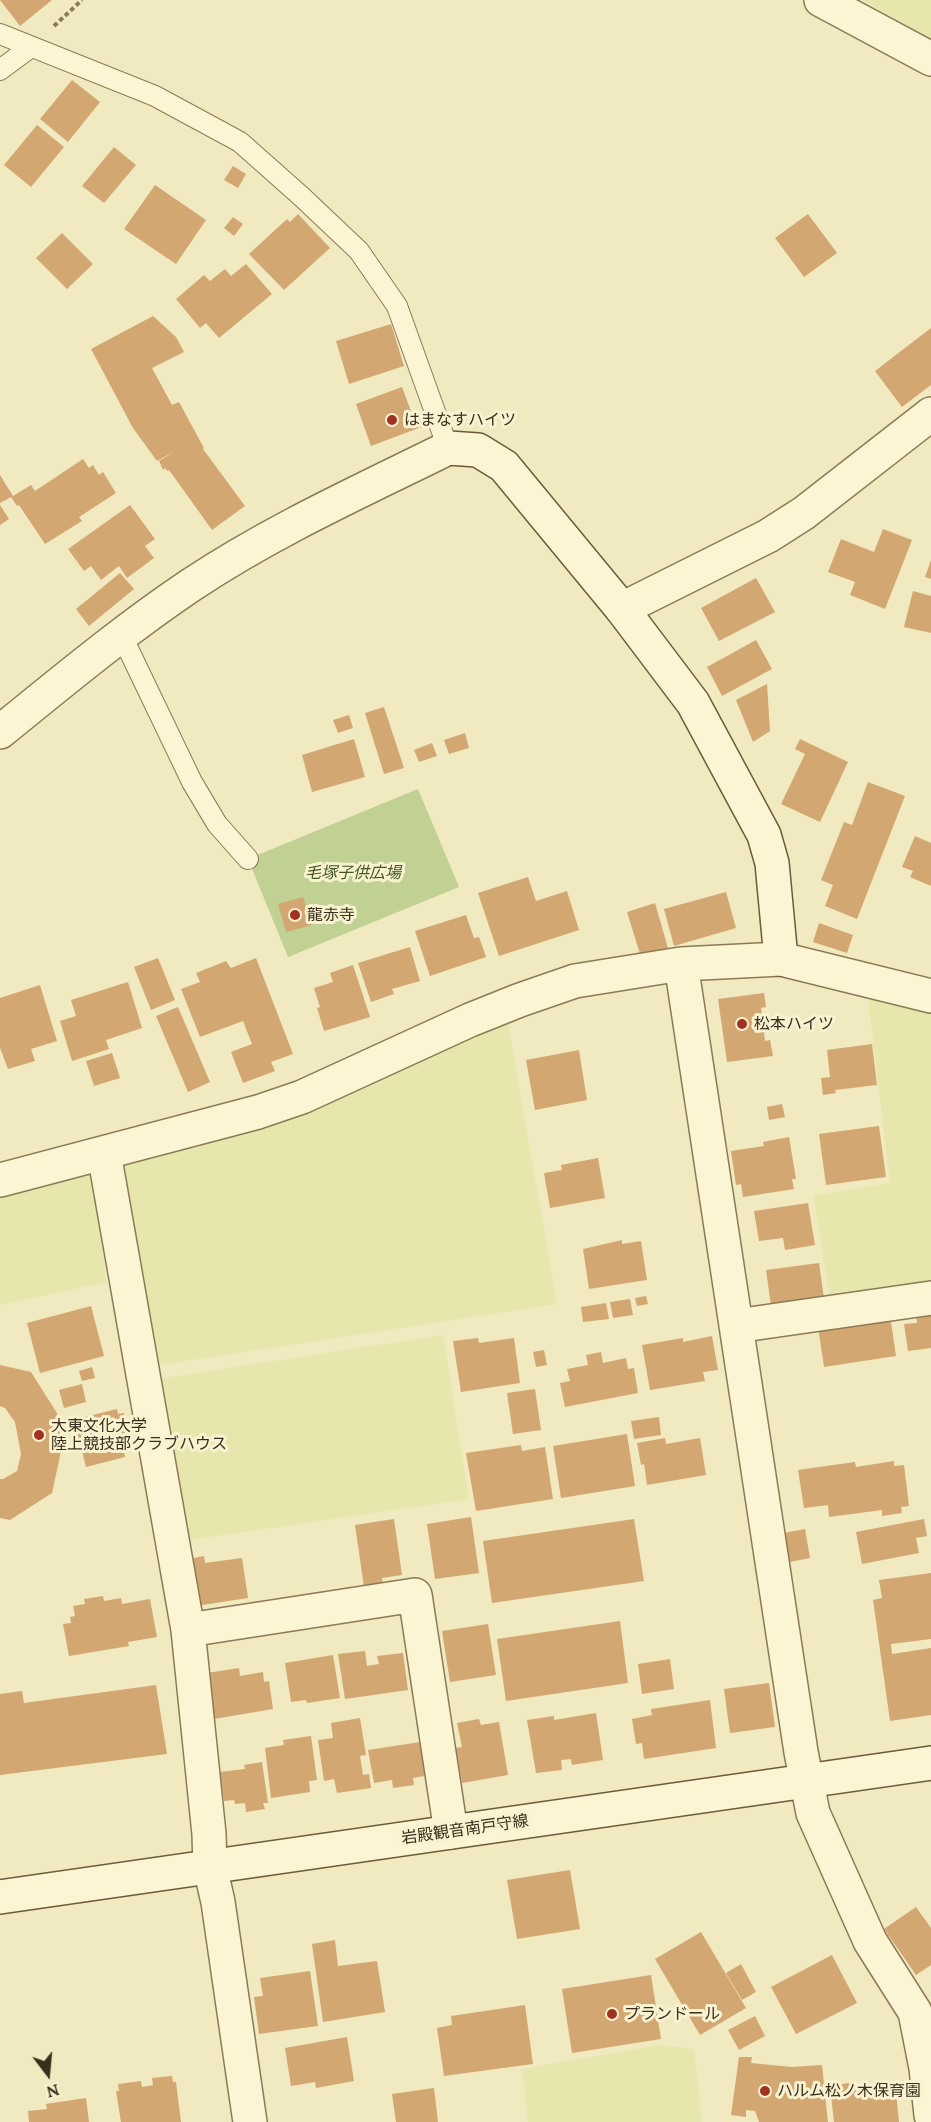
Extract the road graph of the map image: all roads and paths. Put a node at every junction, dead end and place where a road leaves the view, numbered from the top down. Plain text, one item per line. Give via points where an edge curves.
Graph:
1 (821, 0) edge
2 (0, 34) edge
3 (31, 46) junction
4 (931, 59) edge
5 (0, 70) edge
6 (931, 414) edge
7 (448, 448) junction
8 (622, 609) junction
9 (121, 634) junction
10 (0, 732) edge
11 (248, 859) dead end
12 (781, 959) junction
13 (681, 964) junction
14 (931, 996) edge
15 (104, 1153) junction
16 (0, 1180) edge
17 (931, 1298) edge
18 (736, 1326) junction
19 (188, 1630) junction
20 (931, 1763) edge
21 (807, 1781) junction
22 (451, 1832) junction
23 (210, 1867) junction
24 (0, 1897) edge
25 (929, 2073) edge
26 (931, 2115) edge
27 (250, 2122) edge

1 - 4 street
2 - 3 lane
3 - 5 lane
3 - 7 lane via 155,96 240,142 359,250 397,306
6 - 8 street via 804,513 768,536
7 - 8 street via 478,450 504,466
7 - 9 street via 284,530 193,584
8 - 12 street via 693,703 764,835 772,863
9 - 10 street
9 - 11 lane via 192,782 217,824
12 - 13 street
12 - 14 street
13 - 15 street via 575,981 470,1020 302,1097
13 - 18 street
15 - 16 street
15 - 19 street
17 - 18 street
18 - 21 street
19 - 22 street via 415,1595
19 - 23 street
20 - 21 street, 岩殿観音南戸守線
21 - 22 street, 岩殿観音南戸守線
21 - 25 street via 813,1813 870,1941 915,2012
22 - 23 street, 岩殿観音南戸守線
23 - 24 street, 岩殿観音南戸守線
23 - 27 street
25 - 26 street

